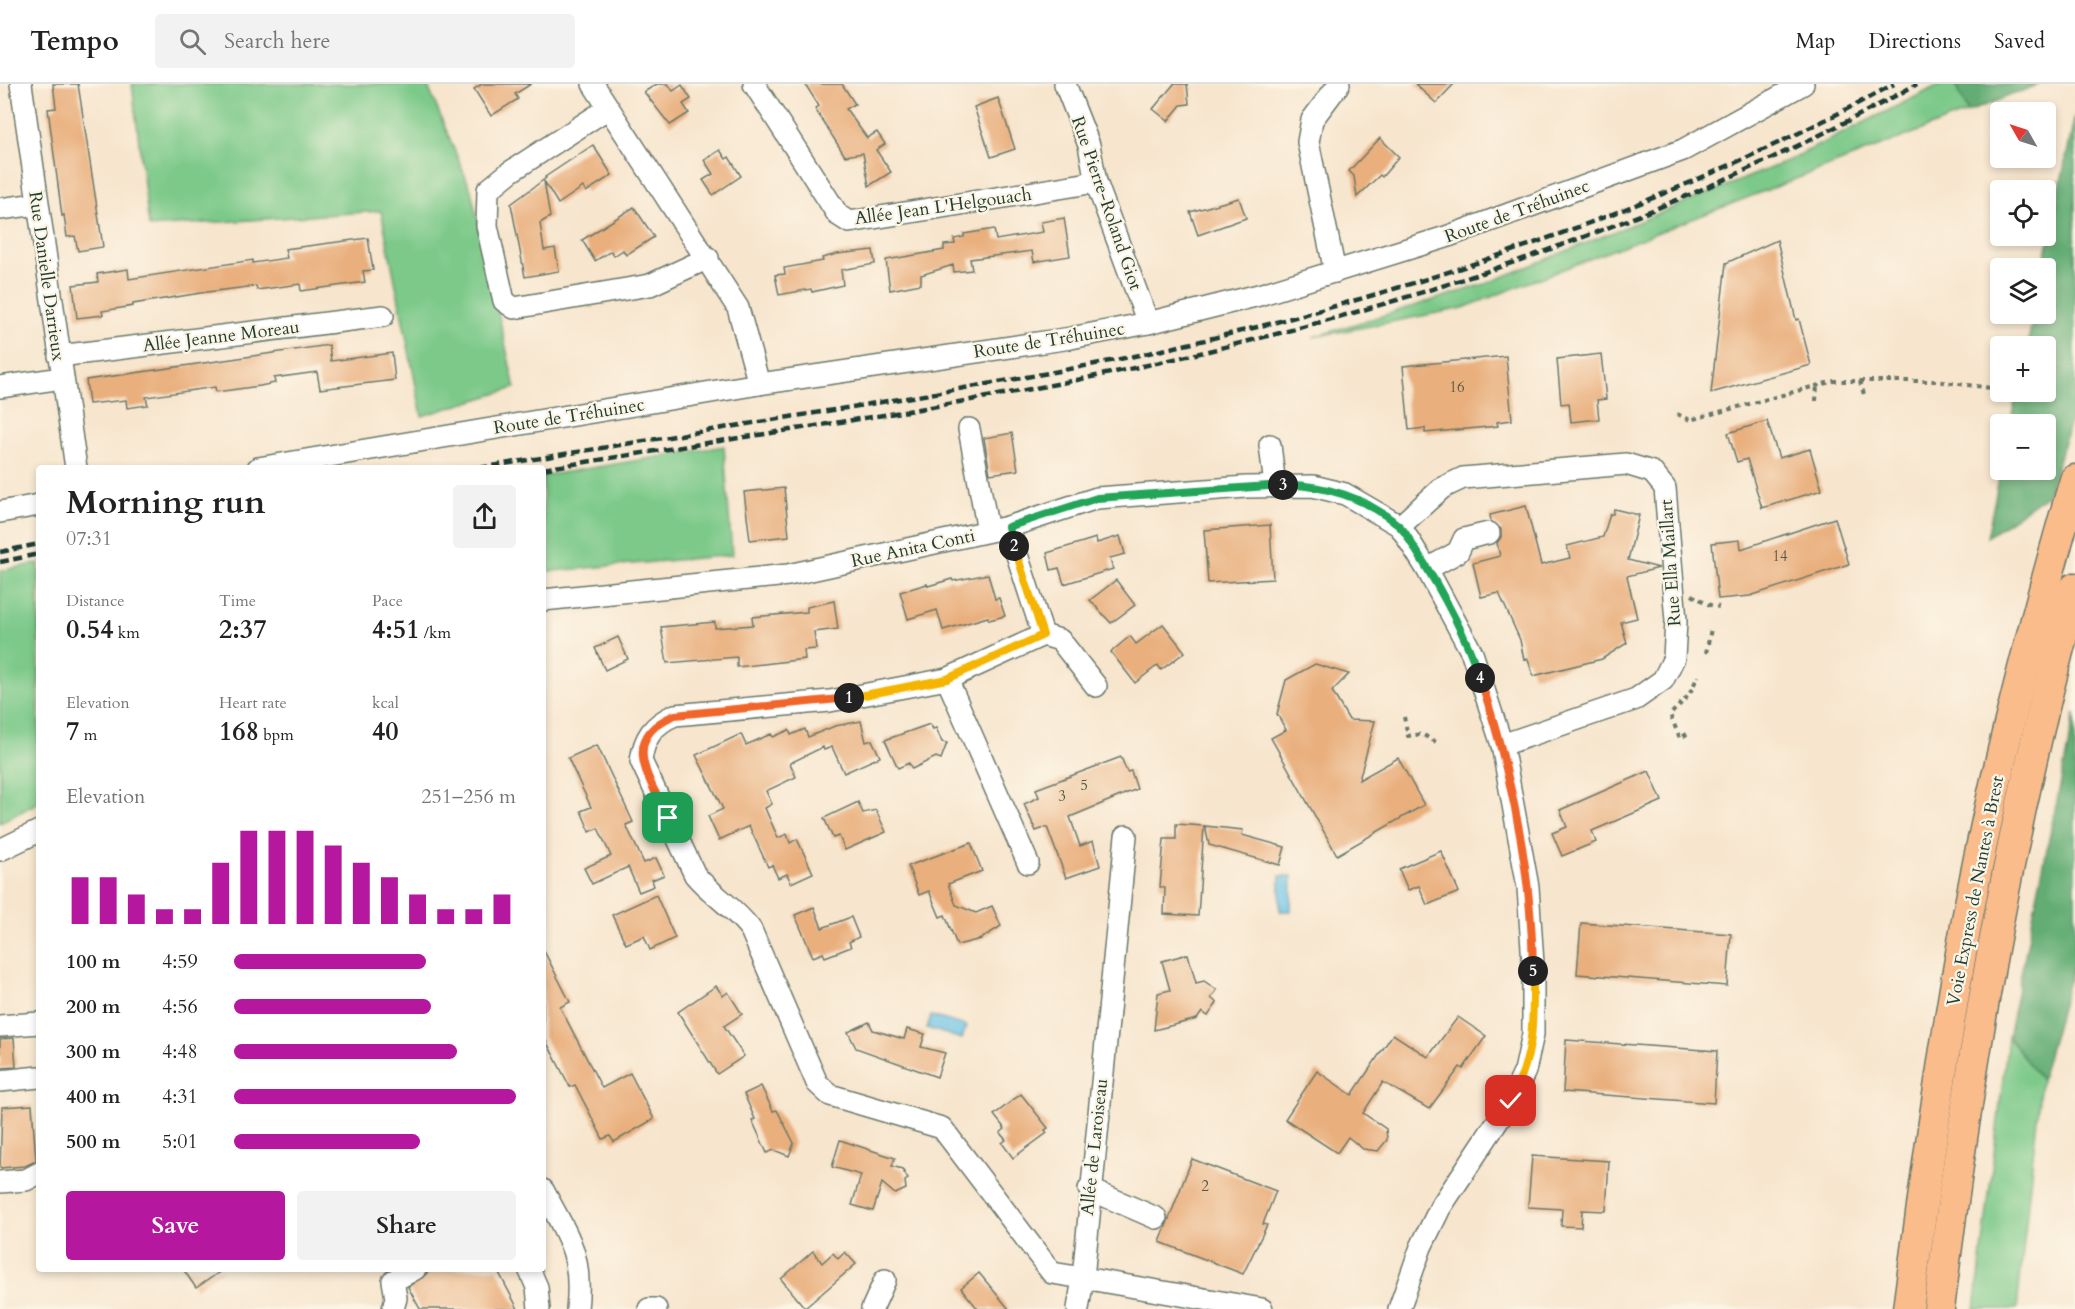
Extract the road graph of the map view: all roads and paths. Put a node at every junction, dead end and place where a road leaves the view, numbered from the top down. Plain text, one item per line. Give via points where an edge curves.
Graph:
1 (21, 84) edge
2 (593, 84) edge
3 (754, 84) edge
4 (1065, 84) edge
5 (1339, 84) edge
6 (1803, 84) edge
7 (607, 109) junction
8 (1096, 182) junction
9 (37, 204) junction
10 (0, 209) edge
11 (708, 258) junction
12 (1335, 272) junction
13 (383, 316) dead end
14 (1148, 323) junction
15 (59, 356) junction
16 (62, 378) junction
17 (1860, 381) junction
18 (759, 384) junction
19 (1817, 385) junction
20 (0, 387) edge
21 (1990, 388) edge
22 (1865, 399) dead end
23 (1816, 401) dead end
24 (1677, 414) dead end
25 (969, 429) dead end
26 (1270, 445) dead end
27 (76, 465) edge
28 (276, 465) edge
29 (2075, 480) edge
30 (1275, 486) junction
31 (36, 506) edge
32 (0, 512) edge
33 (1400, 526) junction
34 (998, 529) junction
35 (1489, 533) dead end
36 (1427, 569) junction
37 (2075, 588) edge
38 (1686, 592) dead end
39 (546, 600) edge
40 (1719, 606) dead end
41 (1711, 629) dead end
42 (1043, 635) junction
43 (1706, 653) dead end
44 (1698, 676) dead end
45 (947, 679) junction
46 (1096, 686) dead end
47 (1404, 717) dead end
48 (1687, 734) dead end
49 (1438, 744) dead end
50 (1502, 745) junction
51 (36, 832) edge
52 (1126, 836) dead end
53 (0, 850) edge
54 (1028, 863) dead end
55 (36, 1023) edge
56 (0, 1026) edge
57 (36, 1077) edge
58 (0, 1081) edge
59 (36, 1175) edge
60 (0, 1182) edge
61 (1089, 1189) junction
62 (546, 1196) edge
63 (1156, 1218) dead end
64 (410, 1272) edge
65 (530, 1272) edge
66 (1083, 1278) junction
67 (885, 1280) dead end
68 (393, 1309) edge
69 (539, 1309) edge
70 (577, 1309) edge
71 (649, 1309) edge
72 (656, 1309) edge
73 (872, 1309) edge
74 (1078, 1309) edge
75 (1262, 1309) edge
76 (1399, 1309) edge
77 (1908, 1309) edge
78 (1939, 1309) edge

1 - 9 street, Rue Danielle Darrieux
2 - 7 street
3 - 8 street, Allée Jean L'Helgouach via 838,215 849,222
4 - 8 street, Rue Pierre-Roland Giot via 1089,145
5 - 12 street via 1312,120 1308,142
6 - 12 street, Route de Tréhuinec via 1683,150 1446,237
7 - 11 street
7 - 11 street via 488,190 487,226 504,301 514,308 650,285
8 - 14 street, Rue Pierre-Roland Giot
9 - 10 street
9 - 15 street, Rue Danielle Darrieux
11 - 18 street via 738,308
12 - 14 street, Route de Tréhuinec
13 - 15 street, Allée Jeanne Moreau
14 - 18 street, Route de Tréhuinec
15 - 16 street, Rue Danielle Darrieux
16 - 20 street
16 - 27 street, Rue Danielle Darrieux
17 - 19 path
17 - 21 path via 1935,381
17 - 22 path
18 - 28 street, Route de Tréhuinec
19 - 23 path
19 - 24 path via 1690,420
25 - 34 street
26 - 30 street
29 - 77 highway, Voie Express de Nantes à Brest via 2020,678 1973,888 1944,1055
30 - 33 street, Rue Anita Conti via 1313,486 1345,494
30 - 34 street, Rue Anita Conti via 1097,498
31 - 32 street
33 - 36 street, Rue Anita Conti
33 - 50 street, Rue Ella Maillart via 1442,488 1462,478 1626,464 1652,472 1665,488 1676,621 1674,658 1663,680 1636,699
34 - 39 street, Rue Anita Conti via 788,575
34 - 42 street
35 - 36 street via 1464,539 1458,552
36 - 50 street, Rue Anita Conti via 1472,653
37 - 78 highway, Voie Express de Nantes à Brest via 2041,718 1993,943
38 - 40 path
41 - 43 path
42 - 45 street
42 - 46 street via 1060,640
44 - 48 path via 1689,695 1670,715 1680,738
45 - 54 street
45 - 66 street via 830,701 675,715 650,731 641,761 695,874 706,889 739,913 751,930 817,1083 830,1095 942,1128 1052,1274
47 - 49 path via 1408,736 1422,734
50 - 76 street, Rue Anita Conti via 1528,887 1533,1034 1526,1071 1511,1101 1440,1208
51 - 53 street
52 - 61 street, Allée de Laroiseau
55 - 56 street
57 - 58 street
59 - 60 street via 26,1180
61 - 63 street
61 - 66 street, Allée de Laroiseau
62 - 70 street via 575,1250 580,1281
64 - 68 street via 393,1281
65 - 69 street via 537,1287
66 - 74 street, Allée de Laroiseau
66 - 75 street
67 - 73 street
71 - 72 street

